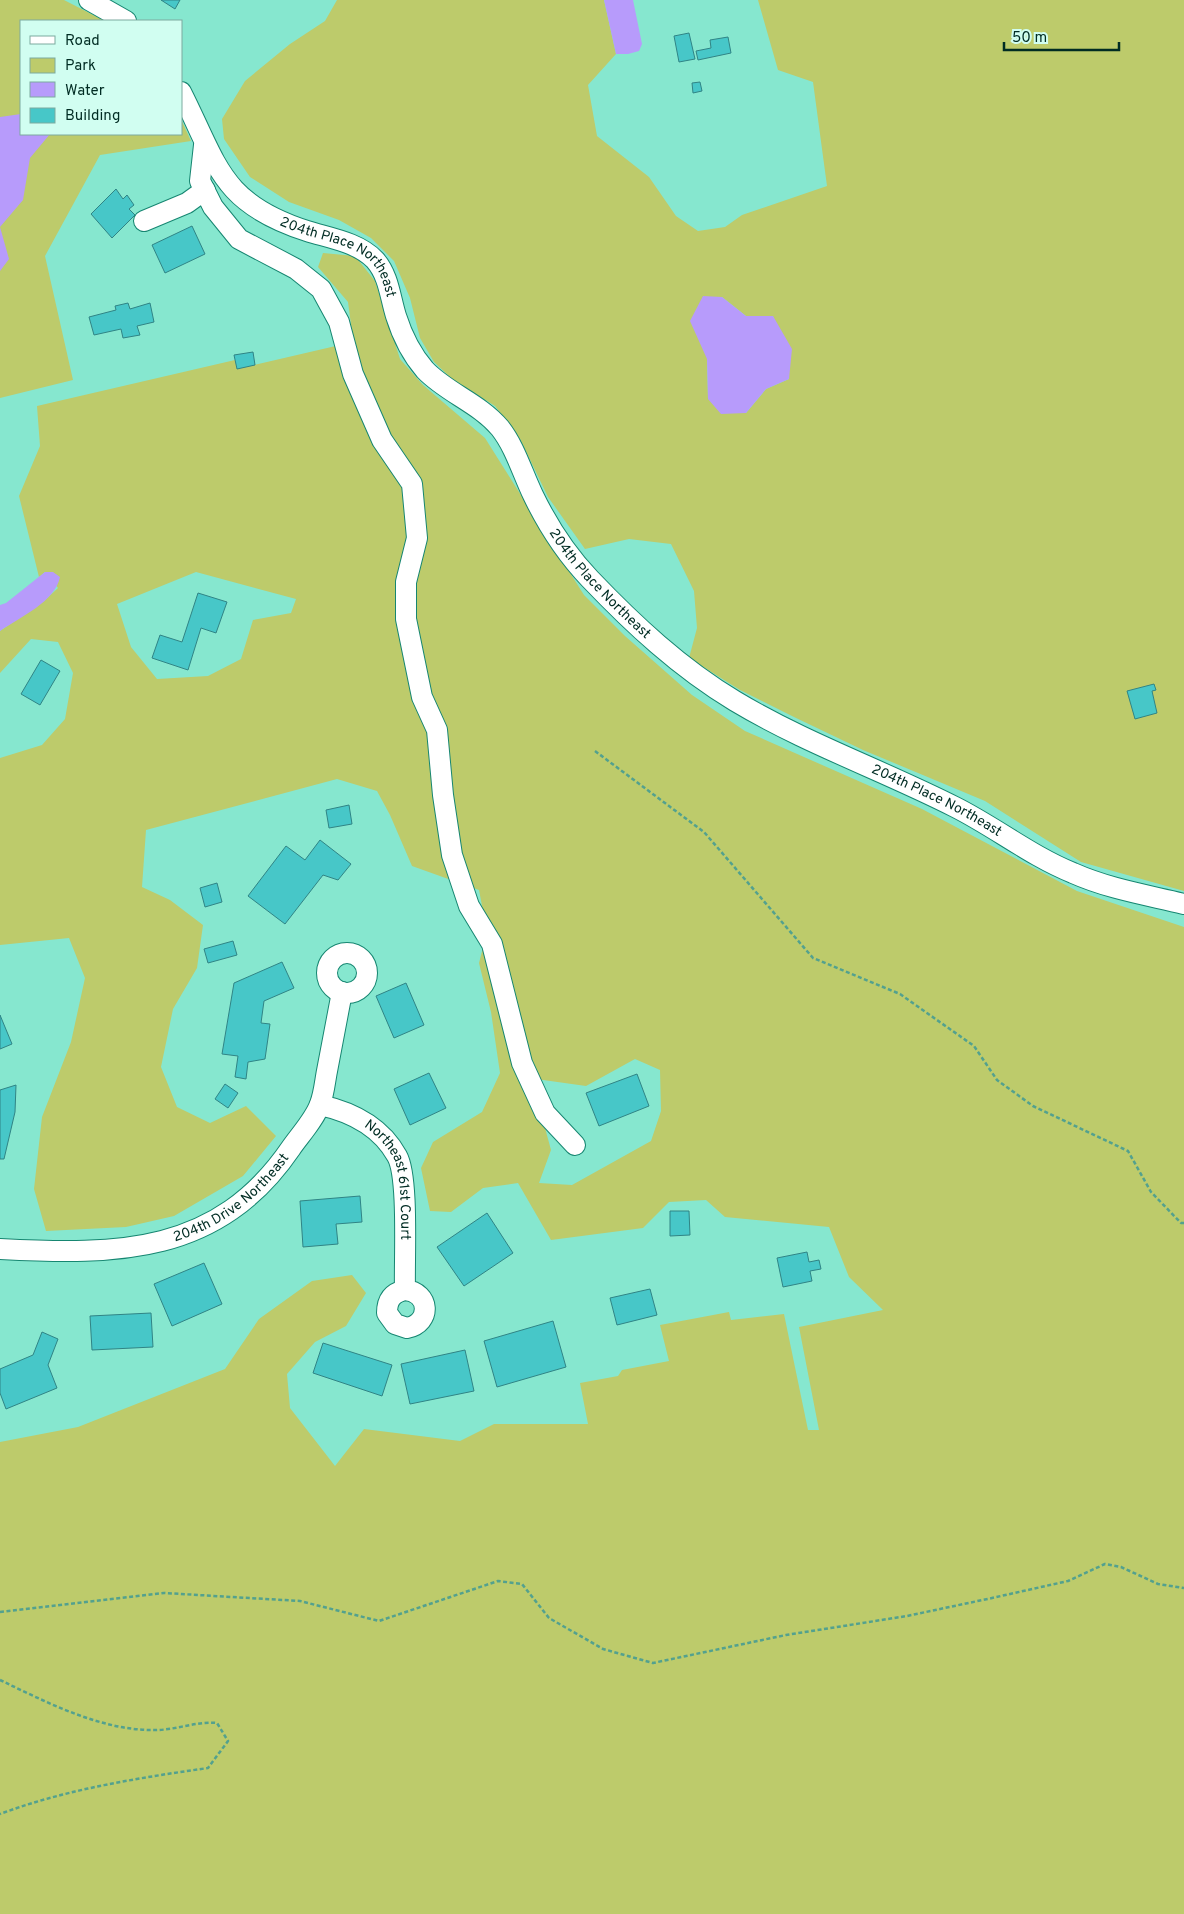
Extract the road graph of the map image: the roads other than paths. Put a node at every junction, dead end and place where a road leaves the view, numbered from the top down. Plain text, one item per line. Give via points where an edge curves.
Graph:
1 (89, 0) edge
2 (124, 20) edge
3 (182, 94) edge
4 (204, 145) junction
5 (205, 190) junction
6 (144, 221) dead end
7 (1184, 904) edge
8 (342, 992) dead end
9 (320, 1105) junction
10 (575, 1145) dead end
11 (0, 1248) edge
12 (405, 1290) dead end

1 - 2 street
3 - 4 street, 204th Place Northeast
4 - 5 street via 200,181
4 - 7 street, 204th Place Northeast via 223,178 248,204 275,219 372,256 389,287 404,337 425,370 500,428 552,529 586,576 675,660 733,700 790,732 957,808 1074,874 1122,890
5 - 6 street via 187,203
5 - 10 street via 213,207 239,238 296,269 321,289 339,322 353,374 382,440 412,484 417,538 406,582 406,619 422,697 437,730 452,855 470,906 492,944 522,1064 545,1113
8 - 9 street, 204th Drive Northeast
9 - 11 street, 204th Drive Northeast via 261,1186 220,1217 184,1236 153,1245 119,1248 56,1251
9 - 12 street, Northeast 61st Court via 345,1110 370,1126 385,1139 398,1158 403,1178

